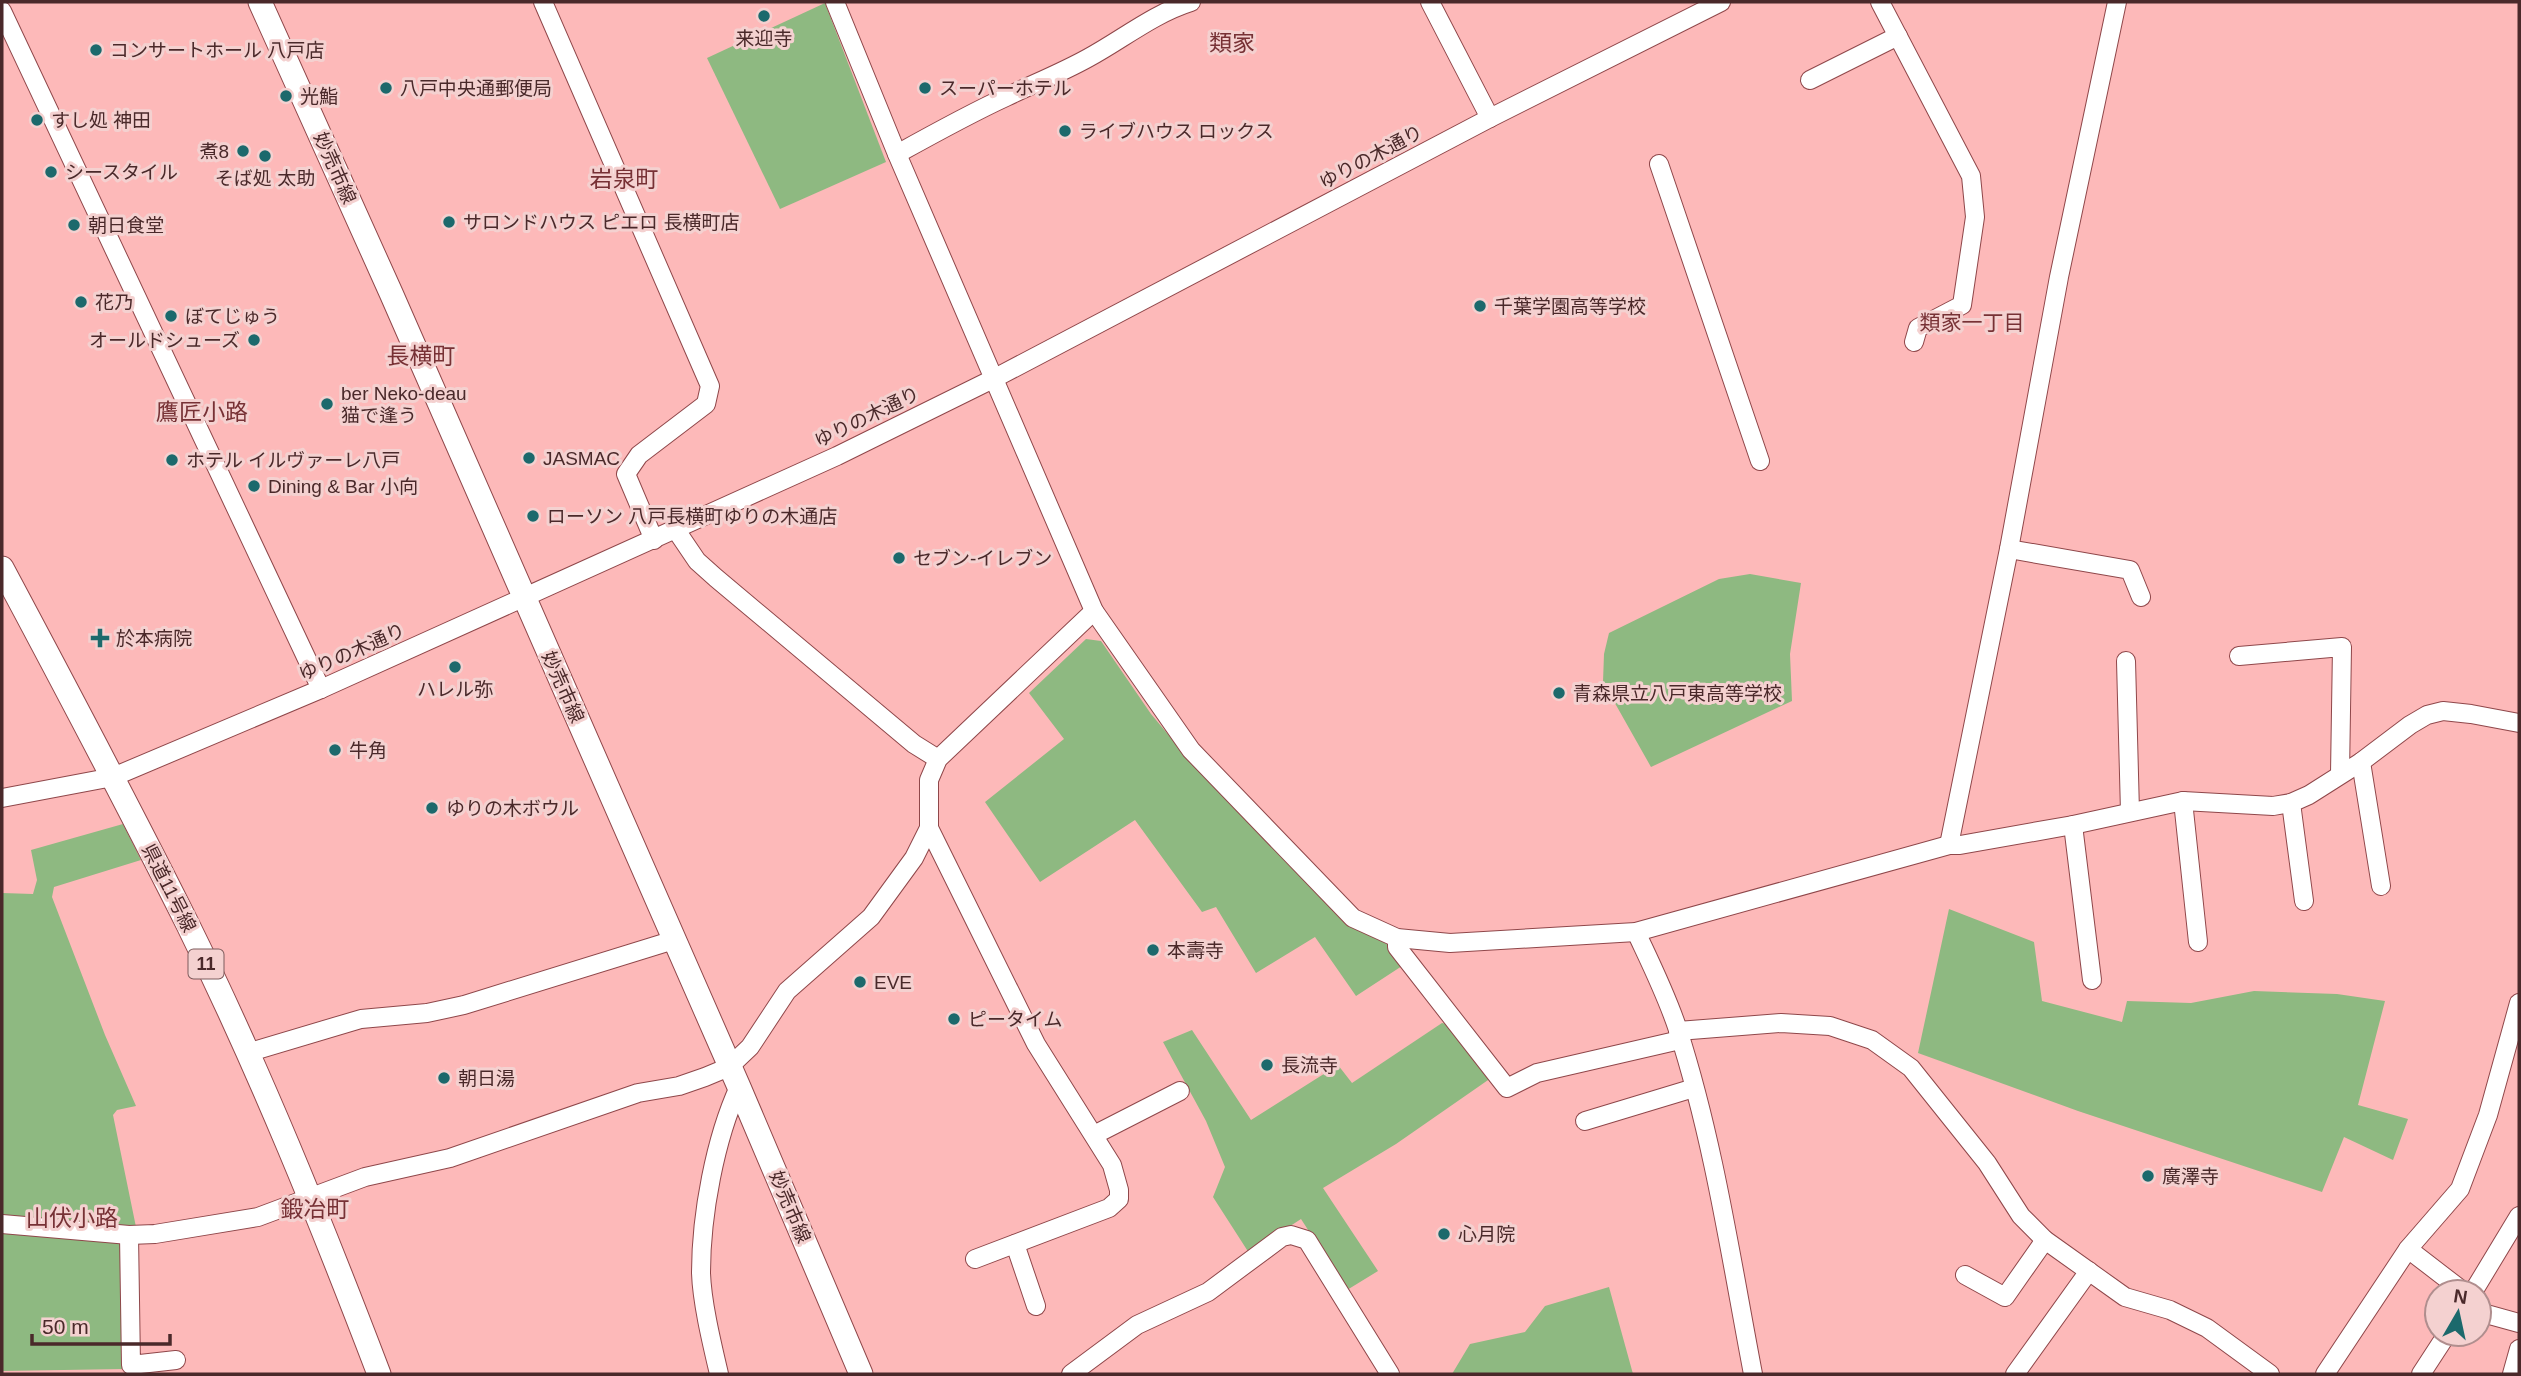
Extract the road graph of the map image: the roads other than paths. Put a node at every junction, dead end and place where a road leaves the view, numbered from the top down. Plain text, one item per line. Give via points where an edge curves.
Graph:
1 (15, 2) edge
2 (260, 2) edge
3 (542, 2) edge
4 (835, 2) edge
5 (1191, 2) edge
6 (1430, 2) edge
7 (1721, 2) edge
8 (1880, 2) edge
9 (2117, 2) edge
10 (2, 10) edge
11 (1898, 36) junction
12 (1810, 80) dead end
13 (1490, 118) junction
14 (897, 154) junction
15 (1659, 164) dead end
16 (1914, 342) dead end
17 (995, 378) junction
18 (1760, 461) dead end
19 (676, 530) junction
20 (654, 540) junction
21 (2009, 549) junction
22 (2, 568) edge
23 (524, 597) junction
24 (2141, 597) dead end
25 (1094, 611) junction
26 (2239, 656) dead end
27 (2126, 661) dead end
28 (321, 689) junction
29 (2519, 723) edge
30 (938, 759) junction
31 (2361, 762) junction
32 (2340, 774) junction
33 (113, 776) junction
34 (2, 797) edge
35 (2183, 802) junction
36 (2291, 803) junction
37 (2130, 813) junction
38 (2073, 825) junction
39 (929, 828) junction
40 (1949, 845) junction
41 (2381, 886) dead end
42 (2304, 901) dead end
43 (1636, 932) junction
44 (1397, 938) junction
45 (674, 940) junction
46 (2198, 942) dead end
47 (2092, 980) dead end
48 (2519, 1003) edge
49 (1679, 1035) junction
50 (247, 1054) junction
51 (729, 1067) junction
52 (740, 1087) junction
53 (1694, 1088) junction
54 (1181, 1091) dead end
55 (1585, 1121) dead end
56 (1094, 1135) junction
57 (311, 1197) junction
58 (2519, 1216) edge
59 (2, 1224) edge
60 (129, 1236) junction
61 (2045, 1240) junction
62 (1015, 1244) junction
63 (2408, 1249) junction
64 (975, 1259) dead end
65 (2089, 1271) junction
66 (1965, 1275) dead end
67 (2446, 1278) edge
68 (2481, 1278) edge
69 (1036, 1306) dead end
70 (2493, 1316) edge
71 (2519, 1323) edge
72 (2438, 1348) edge
73 (2519, 1349) edge
74 (176, 1360) dead end
75 (379, 1374) edge
76 (719, 1374) edge
77 (861, 1374) edge
78 (1072, 1374) edge
79 (1390, 1374) edge
80 (1754, 1374) edge
81 (2015, 1374) edge
82 (2270, 1374) edge
83 (2325, 1374) edge
84 (2421, 1374) edge
85 (2512, 1374) edge

1 - 10 street
2 - 23 main road, 妙売市線
3 - 20 street via 710,386 706,404 639,455 626,474
4 - 14 street
5 - 14 street
6 - 13 street
7 - 13 street, ゆりの木通り
8 - 11 street
9 - 21 street
10 - 28 street
11 - 12 street
11 - 16 street via 1971,176 1975,217 1962,305 1918,328
13 - 17 street, ゆりの木通り
14 - 17 street
15 - 18 street
17 - 19 street, ゆりの木通り
17 - 25 street
19 - 20 street, ゆりの木通り
19 - 30 street via 697,561 716,578 914,744
20 - 23 street, ゆりの木通り
21 - 24 street via 2130,569
21 - 40 street
22 - 33 main road, 県道11号線 / 11
23 - 28 street, ゆりの木通り
23 - 45 main road, 妙売市線
25 - 30 street
25 - 44 street via 1191,750 1353,918
26 - 32 street via 2343,647
27 - 37 street
28 - 33 street, ゆりの木通り
29 - 31 street via 2443,711 2410,725
30 - 39 street via 929,780
31 - 32 street
31 - 41 street
32 - 36 street
33 - 34 street, ゆりの木通り
33 - 50 main road, 県道11号線 / 11
35 - 36 street
35 - 37 street
35 - 46 street
36 - 42 street
37 - 38 street
38 - 40 street
38 - 47 street
39 - 51 street via 914,858 871,917 787,991 750,1046
39 - 56 street via 1036,1044
40 - 43 street
43 - 44 street via 1450,943
43 - 49 street
44 - 49 street via 1397,947 1507,1088 1537,1073
45 - 50 street via 464,1005 361,1019
45 - 51 main road, 妙売市線
48 - 63 street via 2488,1115 2460,1189
49 - 53 street
49 - 61 street via 1728,1025 1781,1023 1830,1026 1872,1041 1911,1068 1987,1163 2021,1216
50 - 57 main road, 県道11号線 / 11
51 - 52 main road, 妙売市線
51 - 57 street via 450,1158 365,1177
52 - 76 street via 730,1107 706,1202 701,1275
52 - 77 main road, 妙売市線
53 - 55 street
53 - 80 street
54 - 56 street
56 - 62 street via 1112,1165 1119,1199 1109,1208
57 - 60 street via 258,1217
57 - 75 main road, 県道11号線 / 11
58 - 68 street
59 - 60 street
60 - 74 street via 131,1365
61 - 65 street
61 - 66 street via 2005,1297
62 - 64 street
62 - 69 street
63 - 67 street
63 - 83 street
65 - 81 street
65 - 82 street via 2125,1297 2170,1310 2207,1328
70 - 71 street
72 - 84 street
73 - 85 street
78 - 79 street via 1138,1325 1208,1292 1257,1253 1291,1235 1307,1240

